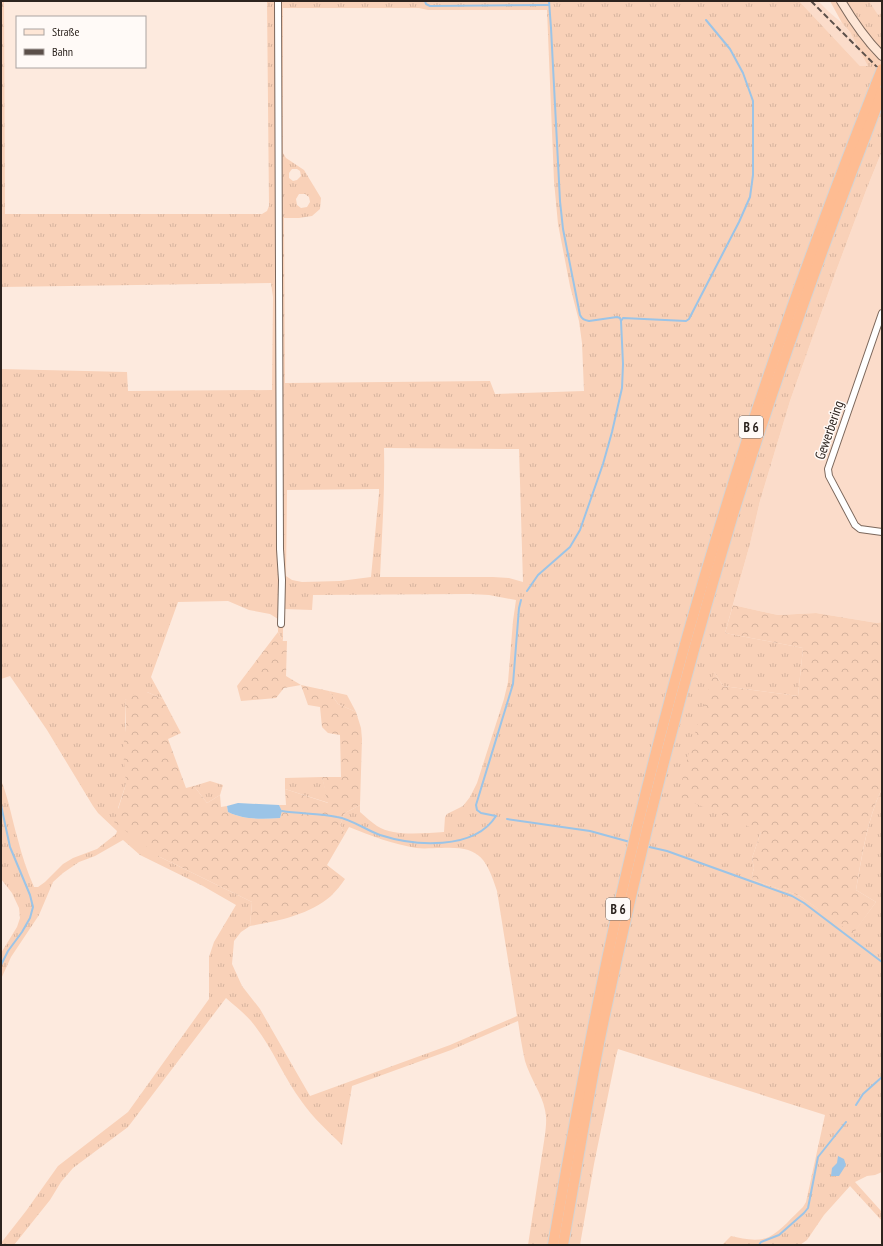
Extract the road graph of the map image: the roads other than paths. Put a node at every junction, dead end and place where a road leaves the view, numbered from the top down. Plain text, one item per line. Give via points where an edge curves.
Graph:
1 (278, 1) edge
2 (841, 1) edge
3 (882, 56) edge
4 (882, 69) edge
5 (880, 90) edge
6 (882, 314) edge
7 (882, 532) edge
8 (281, 624) dead end
9 (595, 1043) junction
10 (554, 1245) edge
11 (563, 1245) edge

1 - 8 street
2 - 3 main road via 872,46
4 - 5 highway, B 6, bridge
5 - 9 highway, B 6 via 837,184 723,513 700,593 655,778 620,900
6 - 7 street, Gewerbering via 828,468 829,476 855,525 860,529
9 - 10 highway, B 6
9 - 11 highway, B 6

